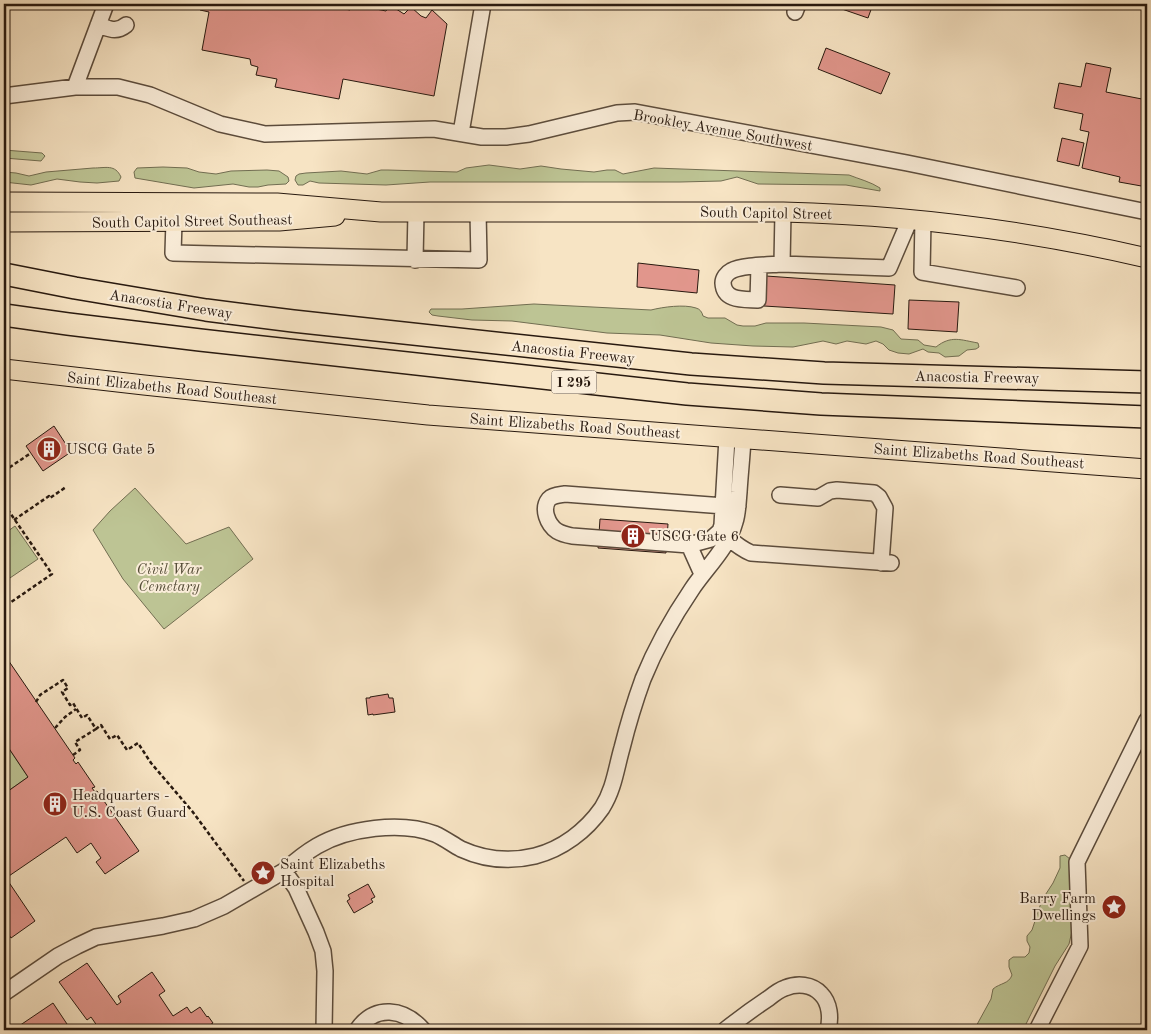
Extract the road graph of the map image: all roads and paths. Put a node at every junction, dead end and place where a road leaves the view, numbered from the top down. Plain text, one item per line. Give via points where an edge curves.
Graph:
1 (106, 4) edge
2 (483, 4) edge
3 (126, 24) dead end
4 (98, 25) junction
5 (75, 88) junction
6 (4, 96) edge
7 (462, 133) junction
8 (4, 202) edge
9 (381, 212) junction
10 (416, 212) junction
11 (478, 212) junction
12 (783, 212) junction
13 (1147, 212) edge
14 (917, 219) junction
15 (174, 221) junction
16 (4, 222) edge
17 (1147, 258) edge
18 (415, 260) junction
19 (782, 264) junction
20 (759, 266) dead end
21 (4, 274) edge
22 (1017, 288) dead end
23 (4, 315) edge
24 (4, 369) edge
25 (1147, 382) edge
26 (1147, 417) edge
27 (735, 439) junction
28 (31, 453) dead end
29 (1147, 469) edge
30 (4, 471) edge
31 (66, 487) dead end
32 (780, 496) dead end
33 (4, 504) edge
34 (731, 506) junction
35 (14, 520) junction
36 (724, 534) junction
37 (689, 545) junction
38 (702, 574) junction
39 (4, 608) edge
40 (36, 702) dead end
41 (77, 709) junction
42 (1146, 726) edge
43 (55, 728) dead end
44 (96, 729) junction
45 (73, 755) dead end
46 (284, 871) junction
47 (252, 891) junction
48 (4, 993) edge
49 (324, 1030) edge
50 (356, 1030) edge
51 (423, 1030) edge
52 (725, 1030) edge
53 (828, 1030) edge
54 (1037, 1030) edge

1 - 4 street
2 - 7 street
3 - 4 street via 120,30
4 - 5 street
5 - 6 street, Brookley Avenue Southwest
5 - 7 street, Brookley Avenue Southwest via 118,87 150,95 220,124 265,134 434,128
7 - 13 street, Brookley Avenue Southwest via 512,137 612,114 635,112
8 - 9 main road via 277,203
9 - 10 main road, South Capitol Street
9 - 15 main road, South Capitol Street Southeast via 279,222
10 - 11 main road, South Capitol Street
10 - 18 street
11 - 12 main road, South Capitol Street
11 - 18 street via 479,260
12 - 14 main road, South Capitol Street
12 - 19 street
14 - 17 main road, South Capitol Street via 1048,237
14 - 19 street via 889,268
14 - 22 street via 922,272
15 - 16 main road, South Capitol Street Southeast
15 - 18 street via 173,253
19 - 20 street
21 - 25 highway, Anacostia Freeway / I 295 via 223,313 691,364 824,373
23 - 26 highway, Anacostia Freeway / I 295 via 687,394 821,404
24 - 27 main road, Saint Elizabeths Road Southeast via 384,411
27 - 29 main road, Saint Elizabeths Road Southeast
27 - 34 street
28 - 30 path
31 - 35 path
32 - 36 street via 818,498 837,490 874,493 884,508 886,563 751,553
33 - 35 path
34 - 36 street via 735,522
34 - 37 street via 564,494 556,495 546,506 551,526 572,536
35 - 39 path via 52,574
36 - 37 street
36 - 38 street via 716,556
37 - 38 street
38 - 46 street via 667,629 644,678 606,801 586,828 569,841 538,855 506,860 473,854 435,834 399,828 371,829 324,843
40 - 41 path via 40,695 63,680 68,688 62,692 70,705 73,703
41 - 43 path
41 - 44 path via 82,718 87,715
42 - 54 street via 1077,862 1080,946
44 - 45 path via 76,742 80,750
44 - 47 path via 101,726 110,740 117,735 127,750 138,743
46 - 47 street
46 - 49 street via 296,888 323,951
47 - 48 street via 194,919 96,937 58,956
50 - 51 street via 369,1018 385,1011 401,1013
52 - 53 street via 779,991 800,985 812,987 825,998 830,1014

